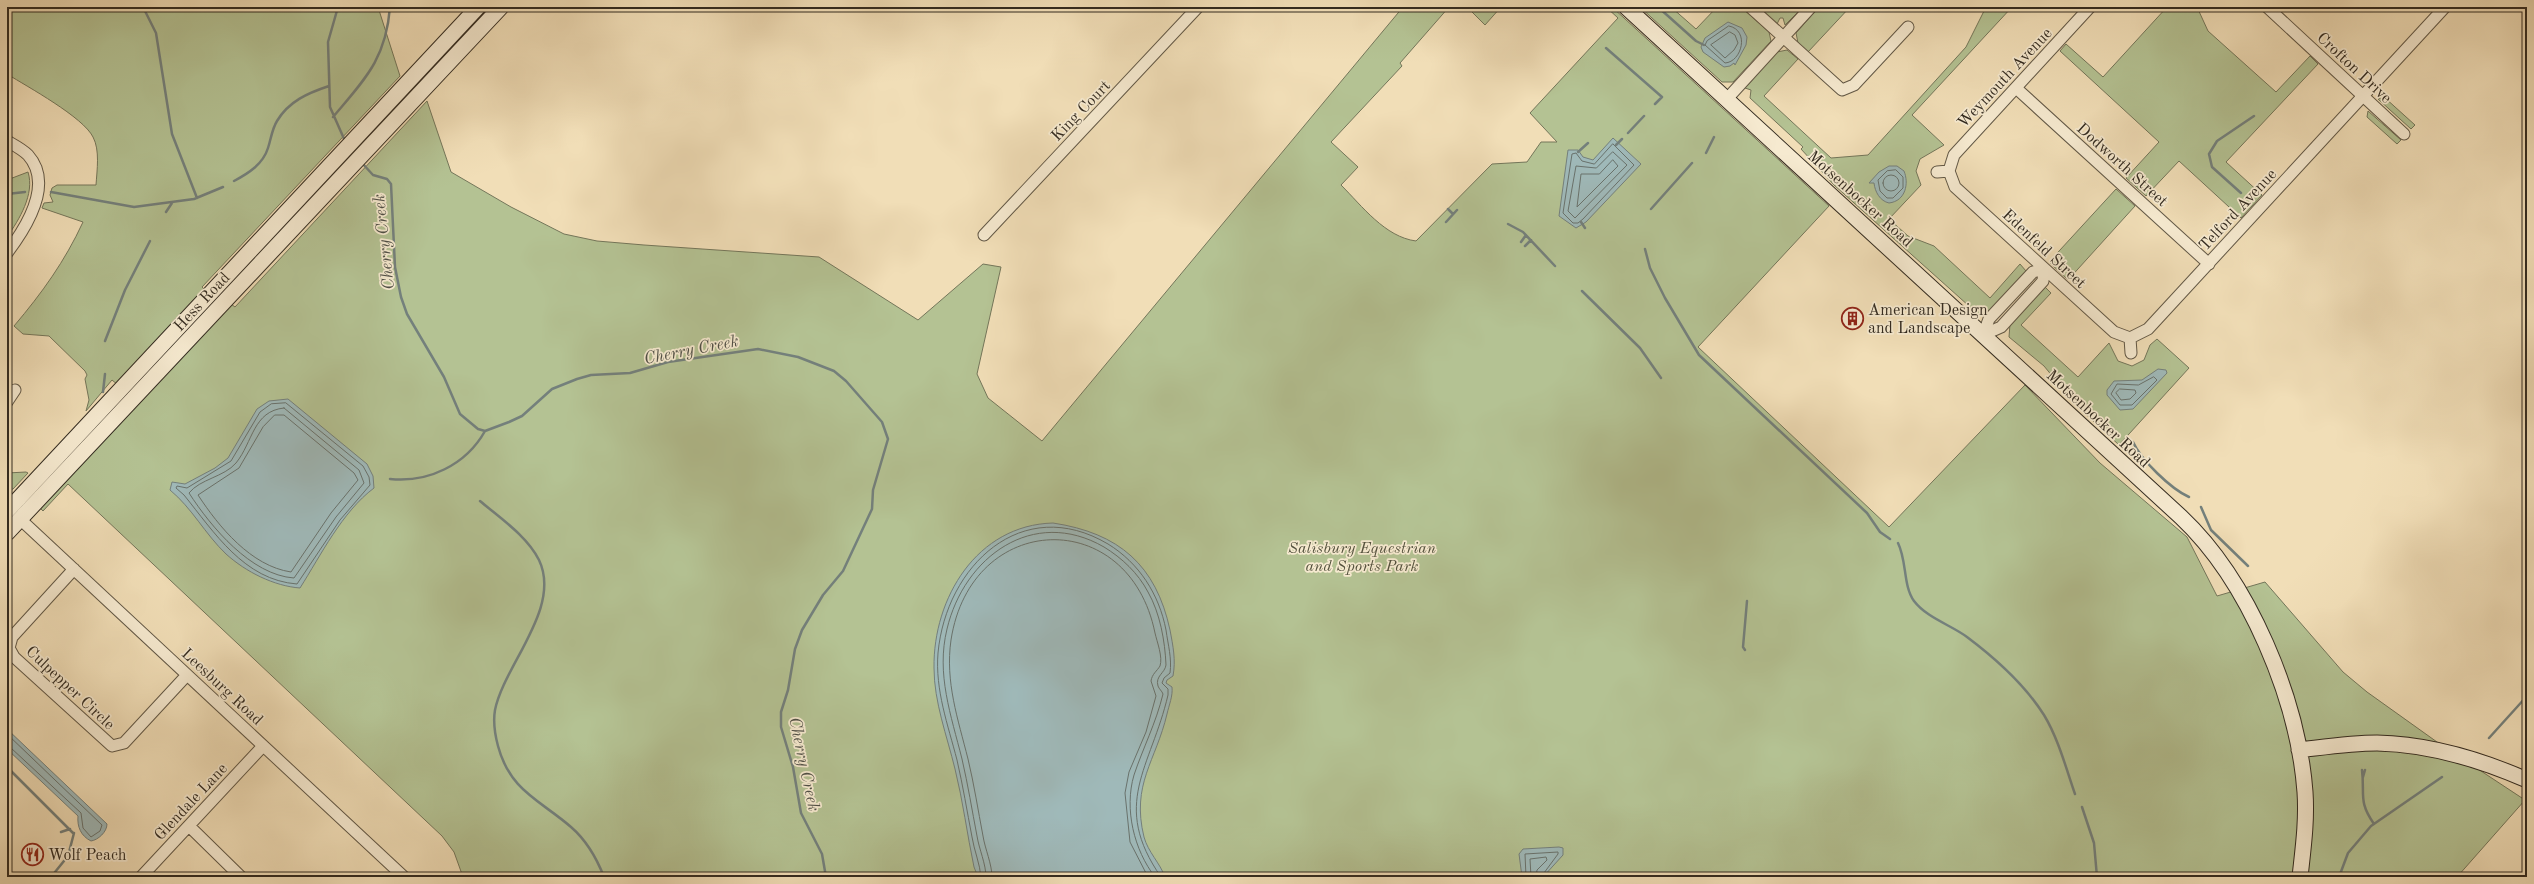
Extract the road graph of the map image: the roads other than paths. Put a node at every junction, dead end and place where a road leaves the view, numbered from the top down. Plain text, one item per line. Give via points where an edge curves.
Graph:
1 (478, 7) edge
2 (501, 7) edge
3 (1198, 7) edge
4 (1626, 7) edge
5 (1750, 7) edge
6 (1811, 7) edge
7 (2090, 7) edge
8 (2267, 7) edge
9 (2441, 9) edge
10 (1908, 27) dead end
11 (1783, 37) junction
12 (2016, 88) junction
13 (2364, 95) junction
14 (1726, 100) junction
15 (2404, 134) dead end
16 (7, 141) edge
17 (1949, 171) junction
18 (1936, 172) dead end
19 (984, 235) dead end
20 (7, 253) edge
21 (2209, 264) junction
22 (2044, 269) junction
23 (1983, 335) junction
24 (2130, 338) junction
25 (2131, 353) dead end
26 (15, 390) dead end
27 (7, 402) edge
28 (14, 515) edge
29 (7, 533) edge
30 (74, 569) junction
31 (187, 675) junction
32 (263, 746) junction
33 (2299, 750) junction
34 (2527, 780) edge
35 (189, 826) junction
36 (141, 877) edge
37 (241, 877) edge
38 (404, 877) edge
39 (2300, 877) edge

1 - 28 main road, Hess Road via 220,282
2 - 28 main road, Hess Road via 233,294
3 - 19 street, King Court
4 - 14 main road, Motsenbocker Road
5 - 11 street
6 - 11 street
7 - 12 street, Weymouth Avenue
8 - 13 street, Crofton Drive
9 - 13 street, Telford Avenue
10 - 11 street via 1854,85 1842,90
11 - 14 street
12 - 17 street, Weymouth Avenue via 1954,155
12 - 21 street, Dodworth Street
13 - 15 street, Crofton Drive
13 - 21 street, Telford Avenue
14 - 23 main road, Motsenbocker Road
16 - 20 street via 28,155 36,168 39,184 38,195 28,219
17 - 18 street
17 - 22 street, Edenfeld Street via 1955,187
21 - 24 street, Telford Avenue via 2148,329
22 - 23 street via 2033,272 1990,319
22 - 24 street, Edenfeld Street via 2114,332
23 - 33 main road, Motsenbocker Road via 2194,530 2212,550 2267,646 2280,680
24 - 25 street
26 - 27 street
28 - 29 main road, Hess Road
28 - 30 street, Leesburg Road
30 - 31 street, Leesburg Road
30 - 31 street, Culpepper Circle via 12,637 9,648 14,657 112,746 124,743
31 - 32 street, Leesburg Road
32 - 35 street, Glendale Lane
32 - 38 street, Leesburg Road
33 - 34 main road via 2368,743 2413,745 2470,758
33 - 39 main road, Motsenbocker Road via 2306,808
35 - 36 street, Glendale Lane
35 - 37 street

